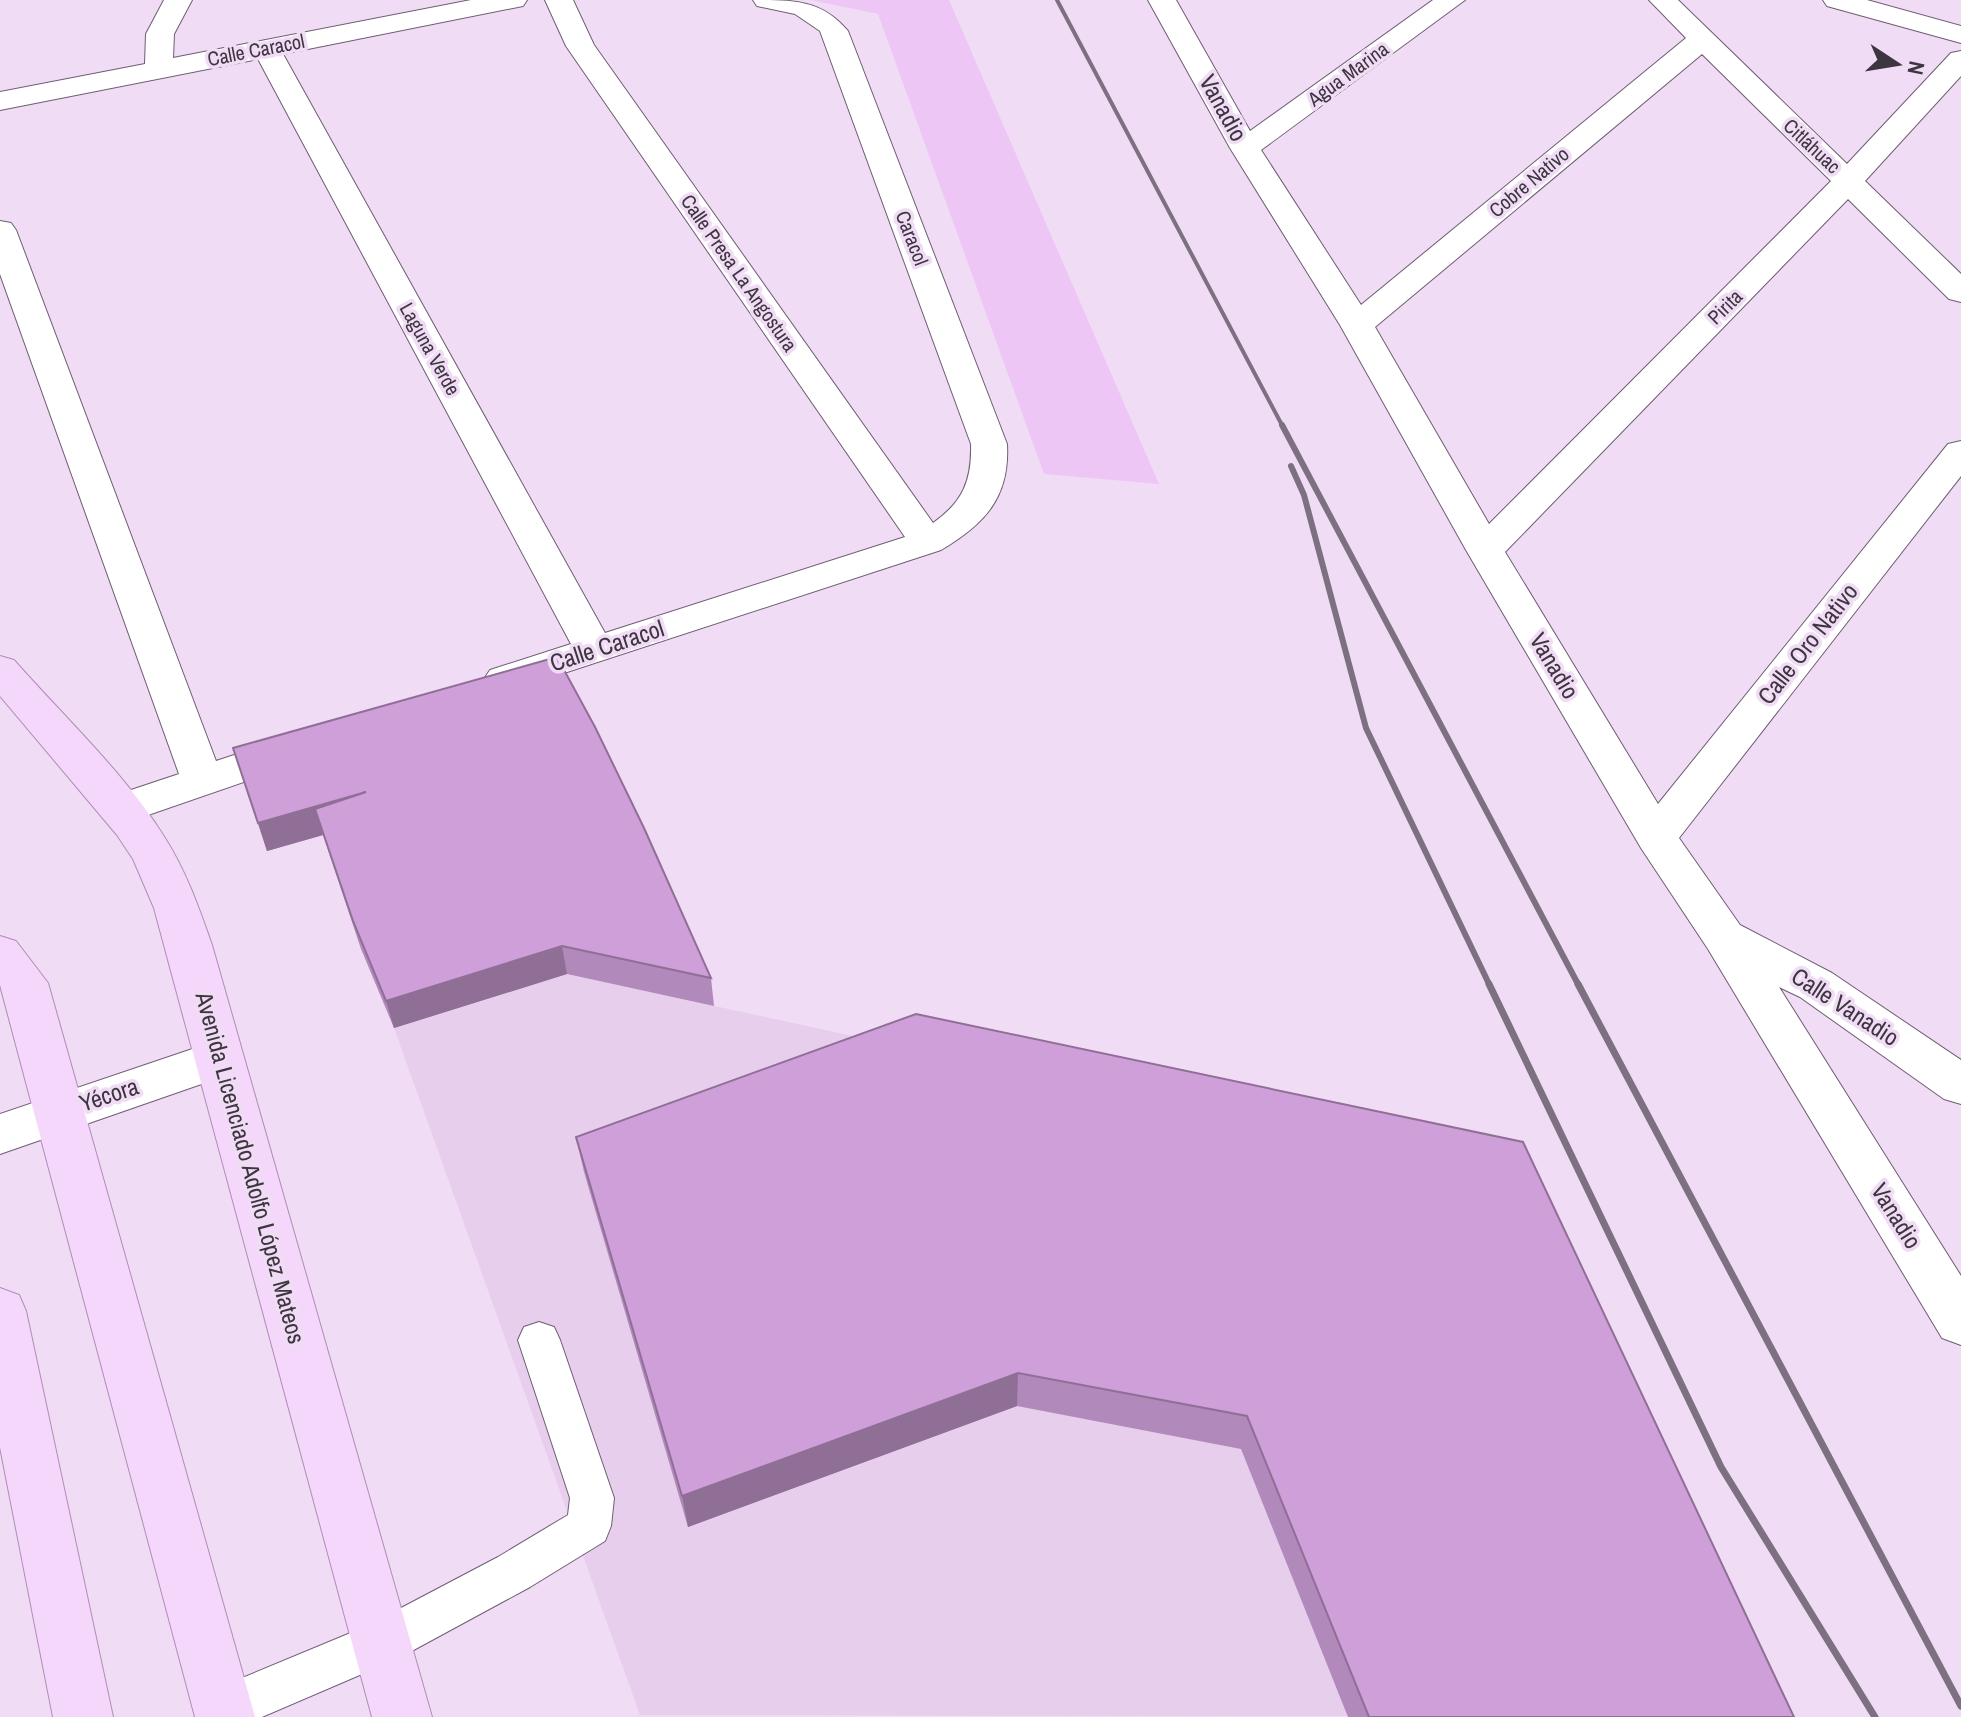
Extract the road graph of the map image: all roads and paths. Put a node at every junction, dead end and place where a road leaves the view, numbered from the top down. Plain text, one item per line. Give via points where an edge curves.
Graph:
1 (178, 0) edge
2 (398, 0) edge
3 (513, 0) edge
4 (559, 0) edge
5 (767, 0) edge
6 (1451, 0) edge
7 (1663, 0) edge
8 (1837, 0) edge
9 (1169, 3) edge
10 (1961, 35) edge
11 (1701, 40) junction
12 (266, 48) junction
13 (159, 59) junction
14 (1961, 59) edge
15 (0, 76) edge
16 (0, 101) edge
17 (1245, 148) junction
18 (1849, 180) junction
19 (0, 230) edge
20 (1961, 292) edge
21 (1357, 325) junction
22 (989, 444) joint
23 (1961, 452) edge
24 (928, 542) junction
25 (1485, 550) junction
26 (594, 649) junction
27 (0, 669) edge
28 (474, 689) edge
29 (322, 739) edge
30 (202, 779) junction
31 (122, 809) junction
32 (1656, 837) junction
33 (1724, 937) junction
34 (0, 953) edge
35 (219, 1059) junction
36 (1961, 1085) edge
37 (61, 1111) junction
38 (0, 1134) edge
39 (0, 1311) edge
40 (1961, 1322) edge
41 (539, 1340) dead end
42 (381, 1643) junction
43 (224, 1713) edge
44 (83, 1717) edge
45 (402, 1717) edge

1 - 13 street via 165,20
2 - 13 street, Calle Caracol
3 - 12 street, Calle Caracol
4 - 24 street, Calle Presa La Angostura via 580,46
5 - 22 street, Caracol via 809,9 834,31
6 - 17 street, Agua Marina
7 - 11 street, Citláhuac
8 - 10 street
9 - 17 street, Vanadio
11 - 18 street, Citláhuac
11 - 21 street, Cobre Nativo
12 - 13 street, Calle Caracol
12 - 26 street, Laguna Verde
13 - 15 street, Calle Caracol
13 - 16 street, Calle Caracol
14 - 18 street, Pirita
17 - 21 street, Vanadio
18 - 20 street, Citláhuac
18 - 25 street, Pirita
19 - 30 street
21 - 25 street, Vanadio
22 - 24 street, Calle Caracol via 992,467 984,492 967,515
23 - 32 street, Calle Oro Nativo
24 - 26 street, Calle Caracol
25 - 32 street, Vanadio
26 - 28 street, Calle Caracol
27 - 31 main road, Avenida Licenciado Adolfo López Mateos
29 - 30 street
30 - 31 street
31 - 35 main road, Avenida Licenciado Adolfo López Mateos via 151,851 173,899
32 - 33 street, Vanadio
33 - 36 street, Calle Vanadio via 1816,985
33 - 40 street, Vanadio
34 - 37 main road via 25,983
35 - 37 street, Yécora
35 - 42 main road, Avenida Licenciado Adolfo López Mateos
37 - 38 street, Yécora
37 - 43 main road
39 - 44 main road
41 - 42 lane via 592,1498 589,1526
42 - 43 lane
42 - 45 main road, Avenida Licenciado Adolfo López Mateos

